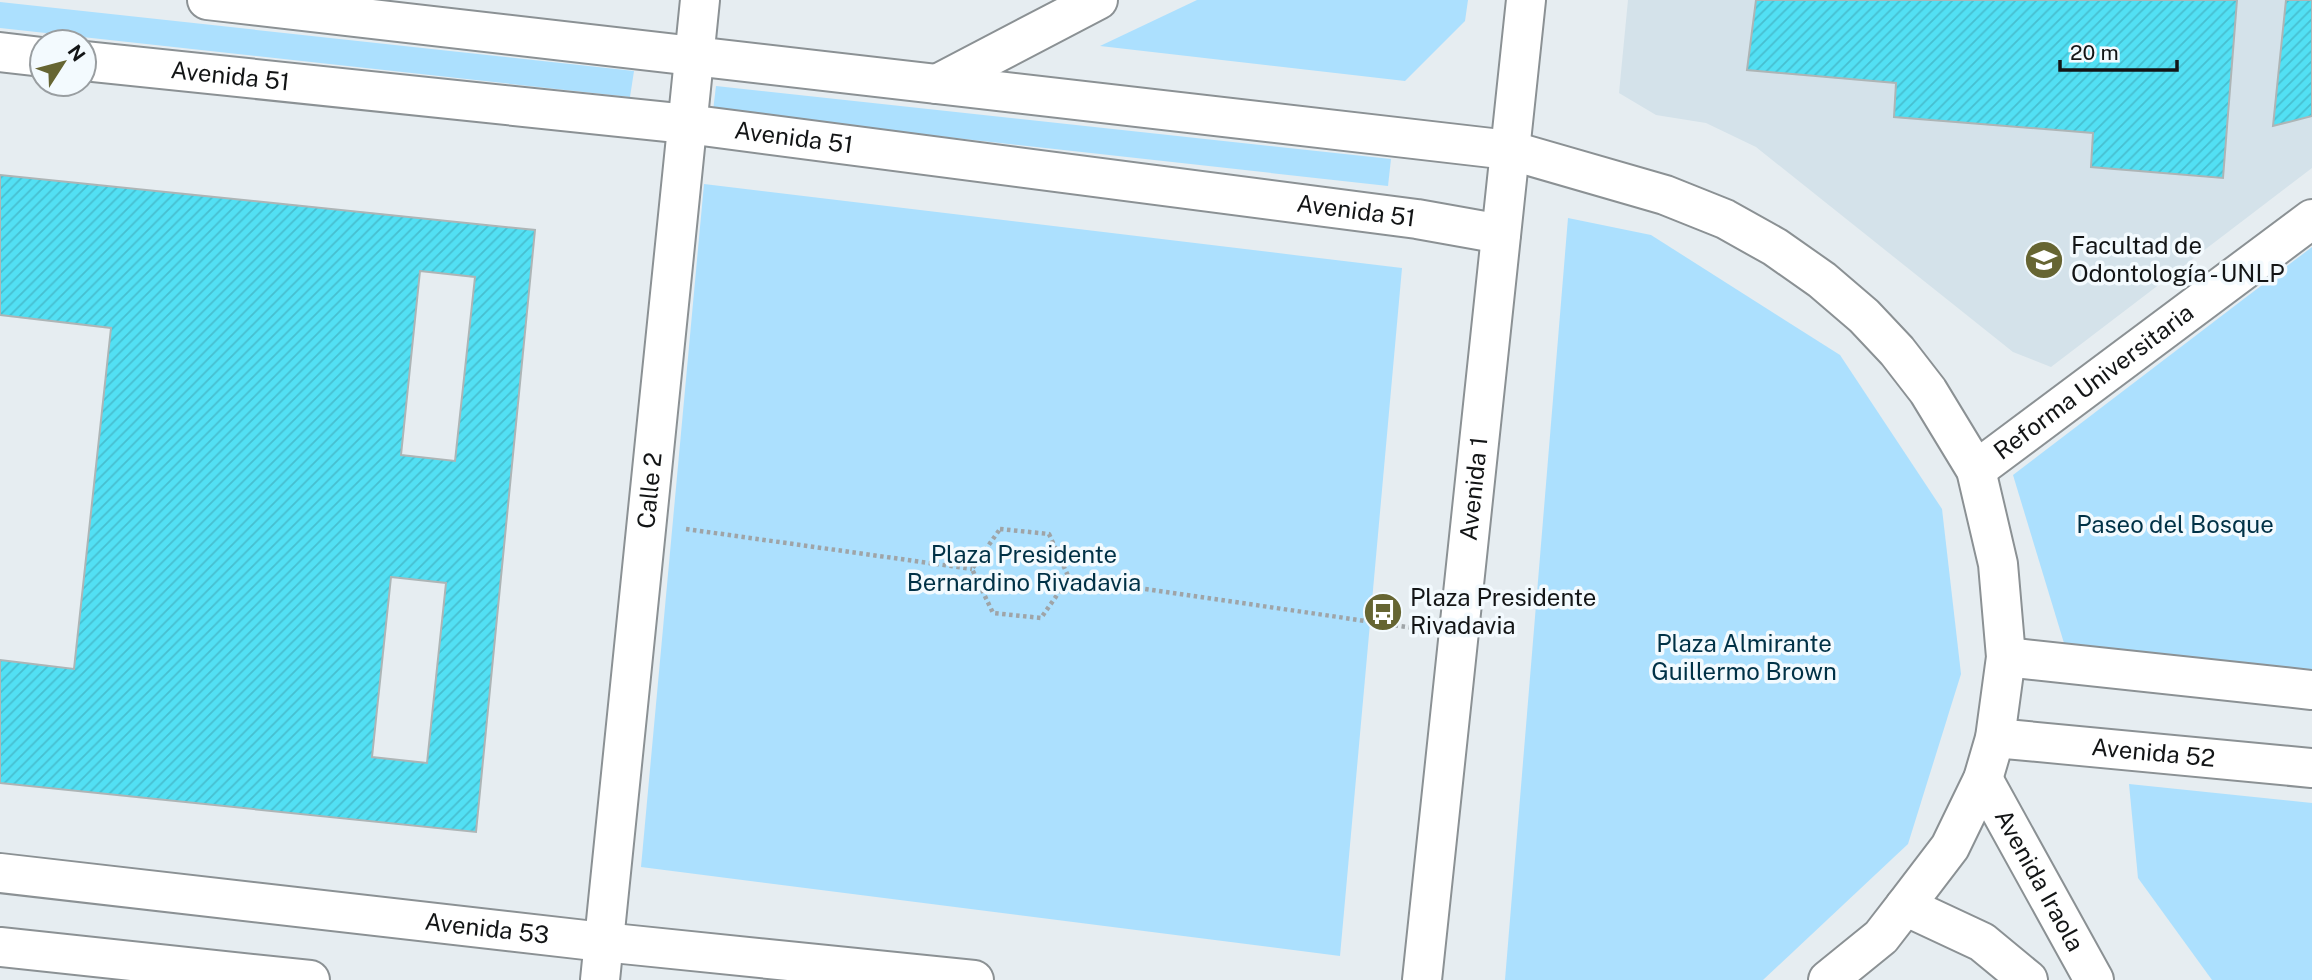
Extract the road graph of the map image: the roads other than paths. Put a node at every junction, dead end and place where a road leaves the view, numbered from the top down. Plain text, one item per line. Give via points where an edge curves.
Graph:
1 (207, 0) edge
2 (700, 0) edge
3 (1098, 0) edge
4 (1526, 0) edge
5 (0, 52) edge
6 (28, 55) edge
7 (694, 56) junction
8 (98, 62) edge
9 (937, 84) junction
10 (687, 124) junction
11 (1509, 150) junction
12 (2312, 219) edge
13 (1501, 234) junction
14 (1976, 470) junction
15 (2006, 657) junction
16 (2312, 690) edge
17 (1994, 738) junction
18 (2312, 768) edge
19 (1983, 779) junction
20 (0, 873) edge
21 (1905, 906) junction
22 (603, 942) junction
23 (0, 947) edge
24 (310, 980) edge
25 (600, 980) edge
26 (974, 980) edge
27 (1422, 980) edge
28 (1828, 980) edge
29 (2028, 980) edge
30 (2094, 980) edge

1 - 7 street
2 - 7 street, Calle 2
3 - 9 street
4 - 11 street, Avenida 1
5 - 6 street
7 - 9 street
7 - 10 street, Calle 2
8 - 10 street, Avenida 51
9 - 11 street
10 - 13 street, Avenida 51 via 1417,219
10 - 22 street, Calle 2
11 - 13 street, Avenida 1
11 - 14 street via 1665,195 1725,219 1822,279 1897,351 1928,391
12 - 14 street, Reforma Universitaria
13 - 27 street, Avenida 1
14 - 15 street via 1998,564
15 - 16 street
15 - 17 street
17 - 18 street, Avenida 52
17 - 19 street
19 - 21 street via 1950,847
19 - 30 street, Avenida Iraola
20 - 22 street, Avenida 53
21 - 28 street via 1881,937
21 - 29 street via 1982,942
22 - 25 street, Calle 2
22 - 26 street, Avenida 53
23 - 24 street

